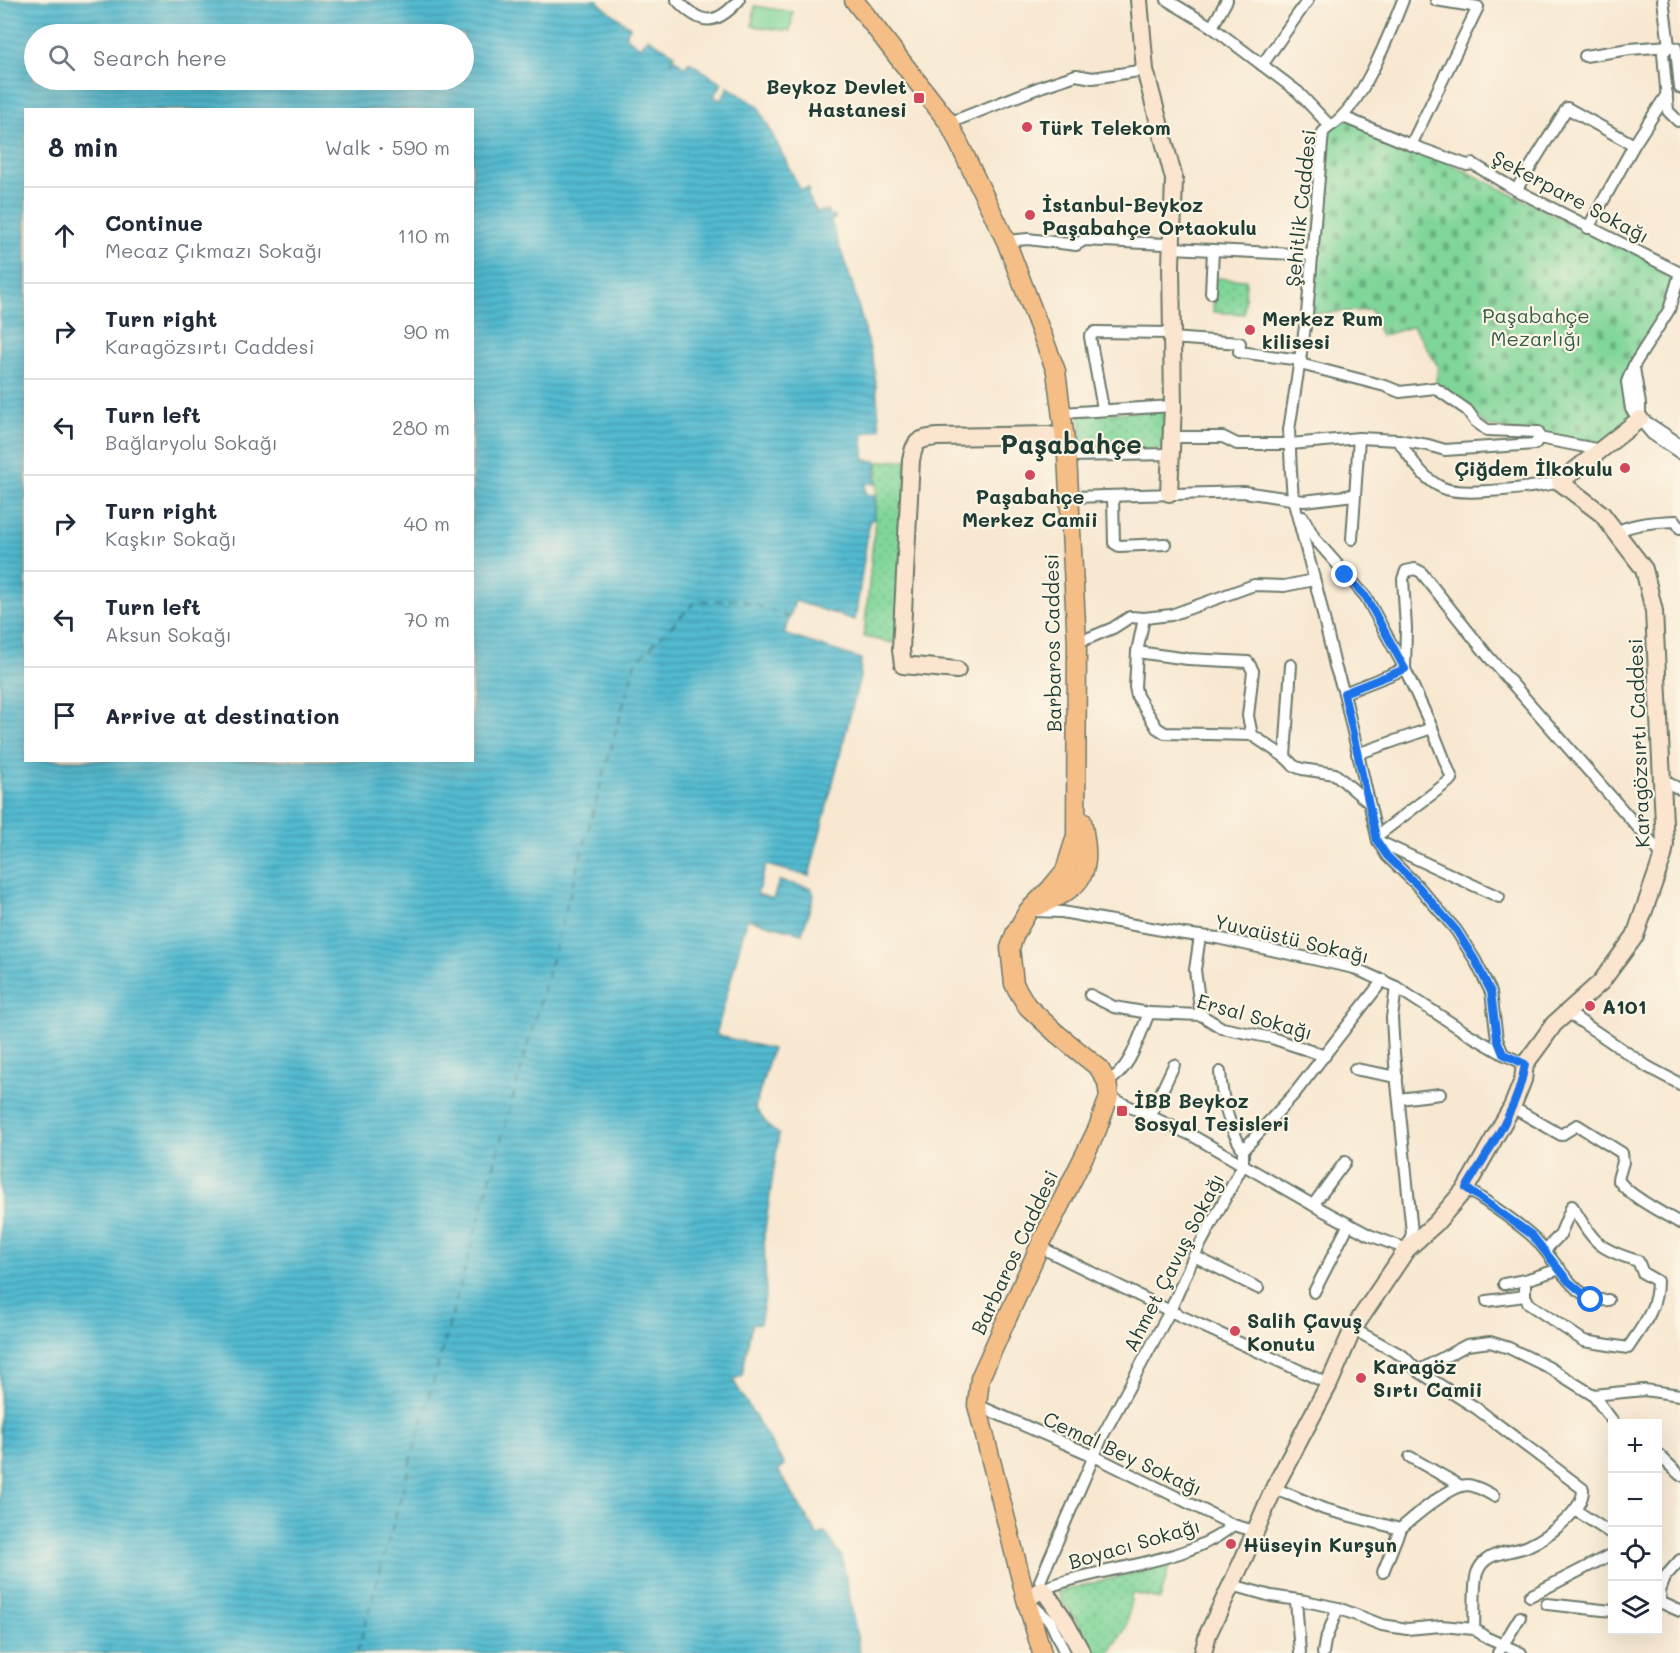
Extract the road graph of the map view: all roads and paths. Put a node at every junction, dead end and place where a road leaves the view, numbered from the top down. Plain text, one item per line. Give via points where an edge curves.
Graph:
1 (677, 0) edge
2 (739, 0) edge
3 (854, 0) edge
4 (1139, 0) edge
5 (1167, 0) edge
6 (1227, 0) edge
7 (1308, 0) edge
8 (1403, 0) edge
9 (1436, 0) edge
10 (1664, 0) edge
11 (1212, 27) junction
12 (1670, 46) junction
13 (1585, 56) dead end
14 (1262, 65) junction
15 (1144, 70) junction
16 (1680, 87) edge
17 (1667, 94) junction
18 (1343, 117) junction
19 (1679, 121) edge
20 (949, 123) junction
21 (1330, 126) junction
22 (1410, 145) junction
23 (1634, 145) junction
24 (1516, 190) junction
25 (1588, 228) junction
26 (1006, 241) junction
27 (1172, 248) junction
28 (1213, 250) junction
29 (1313, 255) junction
30 (1680, 273) edge
31 (1211, 293) dead end
32 (1171, 336) junction
33 (1300, 362) junction
34 (1173, 406) junction
35 (1103, 409) junction
36 (1062, 413) junction
37 (1640, 419) junction
38 (1172, 437) junction
39 (1359, 438) junction
40 (1539, 438) junction
41 (1398, 440) junction
42 (1290, 444) junction
43 (1680, 444) edge
44 (1066, 447) junction
45 (1601, 450) junction
46 (1680, 453) edge
47 (1170, 454) junction
48 (1560, 482) junction
49 (1169, 493) junction
50 (1354, 495) junction
51 (1071, 497) junction
52 (1113, 497) junction
53 (1293, 498) junction
54 (1680, 528) edge
55 (1616, 532) junction
56 (1352, 539) dead end
57 (1165, 544) dead end
58 (1314, 580) junction
59 (1144, 618) junction
60 (1077, 644) junction
61 (1137, 652) junction
62 (1291, 665) dead end
63 (1405, 669) junction
64 (957, 670) dead end
65 (1344, 693) junction
66 (1432, 728) junction
67 (1252, 735) junction
68 (1357, 754) junction
69 (1285, 757) junction
70 (1660, 779) junction
71 (1680, 789) edge
72 (1368, 802) junction
73 (1377, 838) junction
74 (1663, 856) junction
75 (1499, 897) dead end
76 (1029, 910) junction
77 (1200, 936) junction
78 (1383, 980) junction
79 (1396, 987) junction
80 (1090, 995) dead end
81 (1566, 1012) junction
82 (1149, 1013) junction
83 (1201, 1015) junction
84 (1503, 1054) junction
85 (1325, 1056) junction
86 (1525, 1064) junction
87 (1174, 1065) dead end
88 (1355, 1069) dead end
89 (1220, 1072) dead end
90 (1397, 1077) junction
91 (1680, 1084) edge
92 (1108, 1090) junction
93 (1440, 1094) dead end
94 (1399, 1099) junction
95 (1512, 1107) junction
96 (1150, 1116) junction
97 (1243, 1150) junction
98 (1345, 1162) dead end
99 (1243, 1165) junction
100 (1466, 1188) junction
101 (1313, 1205) junction
102 (1680, 1223) edge
103 (1349, 1224) junction
104 (1040, 1247) junction
105 (1407, 1249) junction
106 (1545, 1250) junction
107 (1194, 1256) junction
108 (1560, 1269) junction
109 (1525, 1280) junction
110 (1504, 1284) dead end
111 (1258, 1288) dead end
112 (1314, 1292) dead end
113 (1525, 1296) junction
114 (1608, 1300) dead end
115 (1487, 1301) dead end
116 (1170, 1311) junction
117 (1353, 1329) junction
118 (1418, 1371) junction
119 (1329, 1384) junction
120 (1593, 1395) junction
121 (1680, 1395) edge
122 (977, 1405) junction
123 (1611, 1419) edge
124 (1094, 1456) junction
125 (1410, 1457) dead end
126 (1662, 1458) edge
127 (1680, 1475) edge
128 (1461, 1486) junction
129 (1274, 1488) junction
130 (1494, 1496) dead end
131 (1575, 1510) junction
132 (1233, 1525) junction
133 (1400, 1529) junction
134 (1255, 1531) junction
135 (1608, 1531) edge
136 (1608, 1556) edge
137 (1680, 1560) edge
138 (1383, 1572) dead end
139 (1662, 1583) edge
140 (1232, 1585) junction
141 (1043, 1589) junction
142 (1530, 1596) dead end
143 (1026, 1599) junction
144 (1296, 1599) junction
145 (1547, 1604) dead end
146 (1662, 1605) edge
147 (1338, 1608) junction
148 (1608, 1611) edge
149 (1680, 1611) edge
150 (1520, 1617) dead end
151 (1474, 1629) junction
152 (1035, 1630) junction
153 (1058, 1641) junction
154 (1501, 1649) edge
155 (1042, 1653) edge
156 (1065, 1653) edge
157 (1082, 1653) edge
158 (1203, 1653) edge
159 (1300, 1653) edge
160 (1323, 1653) edge
161 (1521, 1653) edge

1 - 2 street via 707,20 718,19
3 - 20 main road, Barbaros Caddesi
4 - 15 street
5 - 11 street, Şehitlik Caddesi
6 - 11 street
7 - 14 street
8 - 18 street via 1359,95
9 - 22 street via 1478,7
10 - 12 street
11 - 14 street, Şehitlik Caddesi
12 - 13 street
12 - 16 street via 1676,48
12 - 17 street via 1663,53
14 - 21 street, Şehitlik Caddesi via 1298,92
15 - 20 street via 1093,78 1076,75
15 - 27 street via 1174,179
17 - 19 street via 1668,111
17 - 23 street
18 - 21 street
18 - 22 street, Şekerpare Sokağı
20 - 26 main road, Barbaros Caddesi
21 - 29 street, Şehitlik Caddesi via 1323,132
22 - 24 street, Şekerpare Sokağı via 1473,164
23 - 24 street via 1567,108
23 - 25 street
24 - 25 street, Şekerpare Sokağı
25 - 30 street, Şekerpare Sokağı
26 - 27 street via 1076,244 1084,240 1165,244
26 - 36 main road, Barbaros Caddesi via 1056,371
27 - 28 street
27 - 32 street
28 - 29 street
28 - 31 street
29 - 33 street, Şehitlik Caddesi
30 - 37 street via 1669,310 1627,382 1631,409
32 - 33 street via 1240,343 1239,352
32 - 34 street
32 - 35 street via 1095,332 1090,337
33 - 40 street via 1400,392 1435,388 1487,430 1538,432
33 - 42 street, Şehitlik Caddesi
34 - 35 street
34 - 38 street
35 - 36 street
36 - 44 main road, Barbaros Caddesi
37 - 43 street
37 - 45 street
37 - 46 street via 1652,434
38 - 42 street via 1223,437 1237,444
38 - 47 street
39 - 41 street
39 - 42 street
39 - 50 street
40 - 41 street via 1535,444 1445,450
40 - 45 street
41 - 48 street via 1422,474 1443,488 1479,491
42 - 53 street, Şehitlik Caddesi
44 - 47 street
44 - 51 main road, Barbaros Caddesi
44 - 64 street via 1049,435 922,438 916,443 911,460 903,665
45 - 48 street
47 - 49 street
48 - 55 street, Karagözsırtı Caddesi via 1602,514
49 - 52 street
49 - 53 street via 1244,492
50 - 53 street via 1304,501
50 - 56 street
51 - 52 street
51 - 60 main road, Barbaros Caddesi
52 - 57 street via 1114,543
53 - 58 street
53 - 63 street via 1315,539 1366,597
54 - 55 street via 1676,521 1651,522
55 - 70 street, Karagözsırtı Caddesi via 1644,569 1654,611
58 - 59 street via 1284,586 1254,585 1171,615
58 - 65 street
59 - 60 street via 1130,617
59 - 61 street
60 - 76 main road, Barbaros Caddesi via 1075,802 1087,861 1081,879 1069,892
61 - 67 street via 1137,696 1157,728 1165,733
61 - 67 street via 1248,662 1252,670 1248,716
62 - 69 street
63 - 65 street
63 - 66 street
63 - 74 street via 1403,579 1406,571 1415,569
65 - 68 street
66 - 68 street
66 - 73 street via 1452,779
67 - 69 street
68 - 72 street
69 - 72 street via 1302,769 1335,774
70 - 71 street
70 - 74 street, Karagözsırtı Caddesi
72 - 73 street
73 - 75 street
73 - 84 street via 1387,856 1456,930 1475,960 1491,992 1497,1039
74 - 81 street, Karagözsırtı Caddesi via 1635,936 1601,982
76 - 77 street, Yuvaüstü Sokağı
76 - 92 main road via 1010,948 1014,984 1027,1006 1099,1068
77 - 78 street, Yuvaüstü Sokağı via 1354,968
77 - 83 street via 1195,970
78 - 79 street, Yuvaüstü Sokağı
78 - 85 street
79 - 84 street, Yuvaüstü Sokağı
79 - 90 street via 1392,1018
80 - 82 street, Ersal Sokağı via 1114,1007
81 - 86 street, Karagözsırtı Caddesi
81 - 91 street
82 - 83 street, Ersal Sokağı
82 - 92 street via 1128,1061
83 - 85 street, Ersal Sokağı via 1222,1028 1272,1038
84 - 86 street, Yuvaüstü Sokağı
85 - 97 street
86 - 95 street, Karagözsırtı Caddesi
87 - 96 street
88 - 90 street
89 - 97 street via 1228,1115
90 - 94 street
92 - 96 street
92 - 104 main road, Barbaros Caddesi via 1097,1130
93 - 94 street
94 - 105 street via 1412,1233
95 - 100 street, Karagözsırtı Caddesi
95 - 102 street via 1561,1135 1577,1125 1622,1153 1618,1179 1621,1185
96 - 99 street
97 - 99 street, Ahmet Çavuş Sokağı
98 - 101 street
99 - 101 street
99 - 107 street, Ahmet Çavuş Sokağı
100 - 105 street, Karagözsırtı Caddesi
100 - 106 street via 1532,1235
101 - 103 street
103 - 105 street
103 - 112 street
104 - 116 street
104 - 122 main road, Barbaros Caddesi via 980,1378
105 - 117 street, Karagözsırtı Caddesi
106 - 108 street
106 - 113 street via 1560,1235 1572,1206 1593,1239 1608,1251 1638,1262 1643,1273 1657,1281 1653,1309 1628,1348 1584,1341 1529,1304
107 - 111 street
107 - 116 street, Ahmet Çavuş Sokağı
108 - 109 street
108 - 114 street via 1591,1300
109 - 110 street
109 - 113 street
113 - 115 street
116 - 119 street
116 - 124 street, Ahmet Çavuş Sokağı
117 - 118 street via 1403,1356
117 - 119 street, Karagözsırtı Caddesi
118 - 120 street via 1467,1346 1490,1341 1548,1367
118 - 131 street via 1484,1414 1583,1489
119 - 129 street, Karagözsırtı Caddesi
120 - 121 street via 1644,1390
120 - 123 street
122 - 124 street, Cemal Bey Sokağı
122 - 143 main road, Barbaros Caddesi
124 - 132 street, Cemal Bey Sokağı
124 - 141 street, Ahmet Çavuş Sokağı via 1040,1581
125 - 128 street
126 - 127 street
128 - 130 street via 1470,1485
128 - 133 street via 1424,1508
129 - 133 street via 1324,1509
129 - 134 street, Karagözsırtı Caddesi
131 - 135 street
131 - 151 street via 1546,1537 1484,1562 1477,1574
132 - 134 street, Cemal Bey Sokağı
132 - 141 street, Boyacı Sokağı via 1201,1545
133 - 138 street
134 - 140 street, Karagözsırtı Caddesi
136 - 142 street
137 - 139 street
140 - 144 street
140 - 158 street, Karagözsırtı Caddesi
141 - 143 street
141 - 157 street
143 - 152 main road, Barbaros Caddesi
143 - 153 street via 1050,1621
144 - 147 street
144 - 159 street
145 - 148 street
146 - 149 street
147 - 151 street via 1382,1625 1407,1629
147 - 160 street
150 - 154 street
151 - 154 street
152 - 153 street
152 - 155 main road, Barbaros Caddesi
153 - 156 street
154 - 161 street

